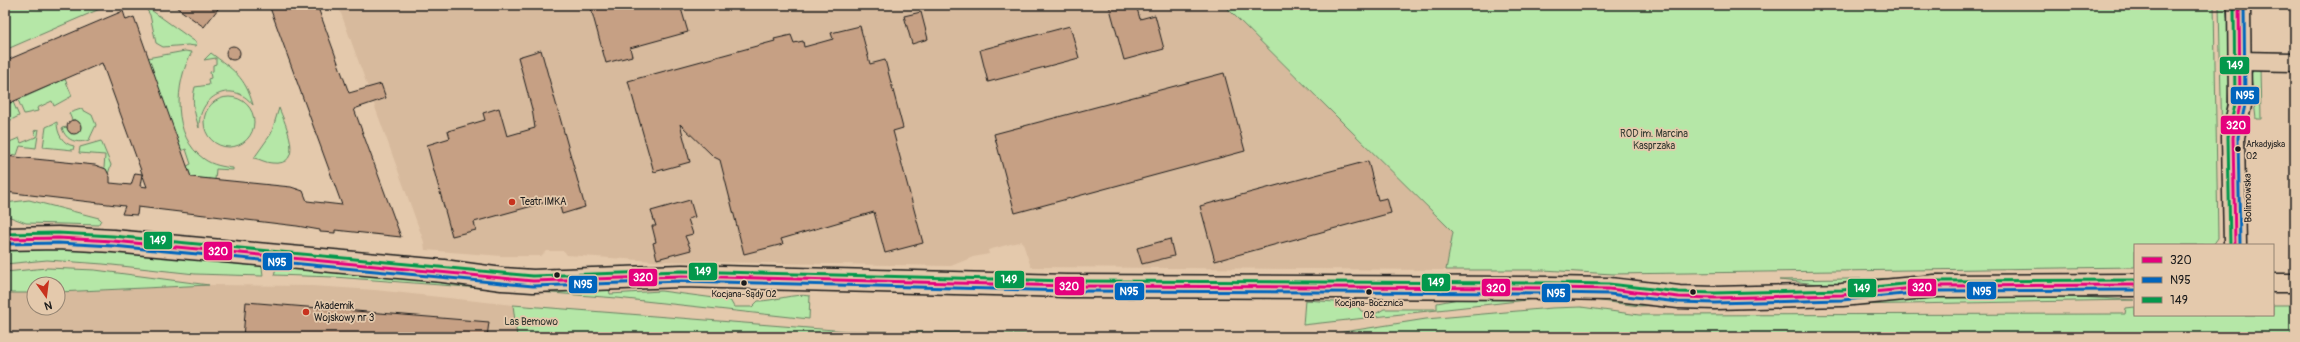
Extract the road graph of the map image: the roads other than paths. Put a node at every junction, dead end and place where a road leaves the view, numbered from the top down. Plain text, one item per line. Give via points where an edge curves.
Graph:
1 (2239, 5) edge
2 (2240, 61) junction
3 (2295, 62) edge
4 (2240, 105) junction
5 (5, 239) edge
6 (2235, 244) edge
7 (2249, 244) edge
8 (2295, 282) edge
9 (2274, 283) edge
10 (2134, 285) edge

1 - 2 street, Bolimowska
2 - 3 street
2 - 4 street, Bolimowska
4 - 6 street, Bolimowska via 2232,137
4 - 7 street, Bolimowska via 2247,138
5 - 10 street via 113,241 533,281 682,276 1067,286 1552,288 1609,289 1679,297 1715,298 1842,295 1935,286
8 - 9 street

